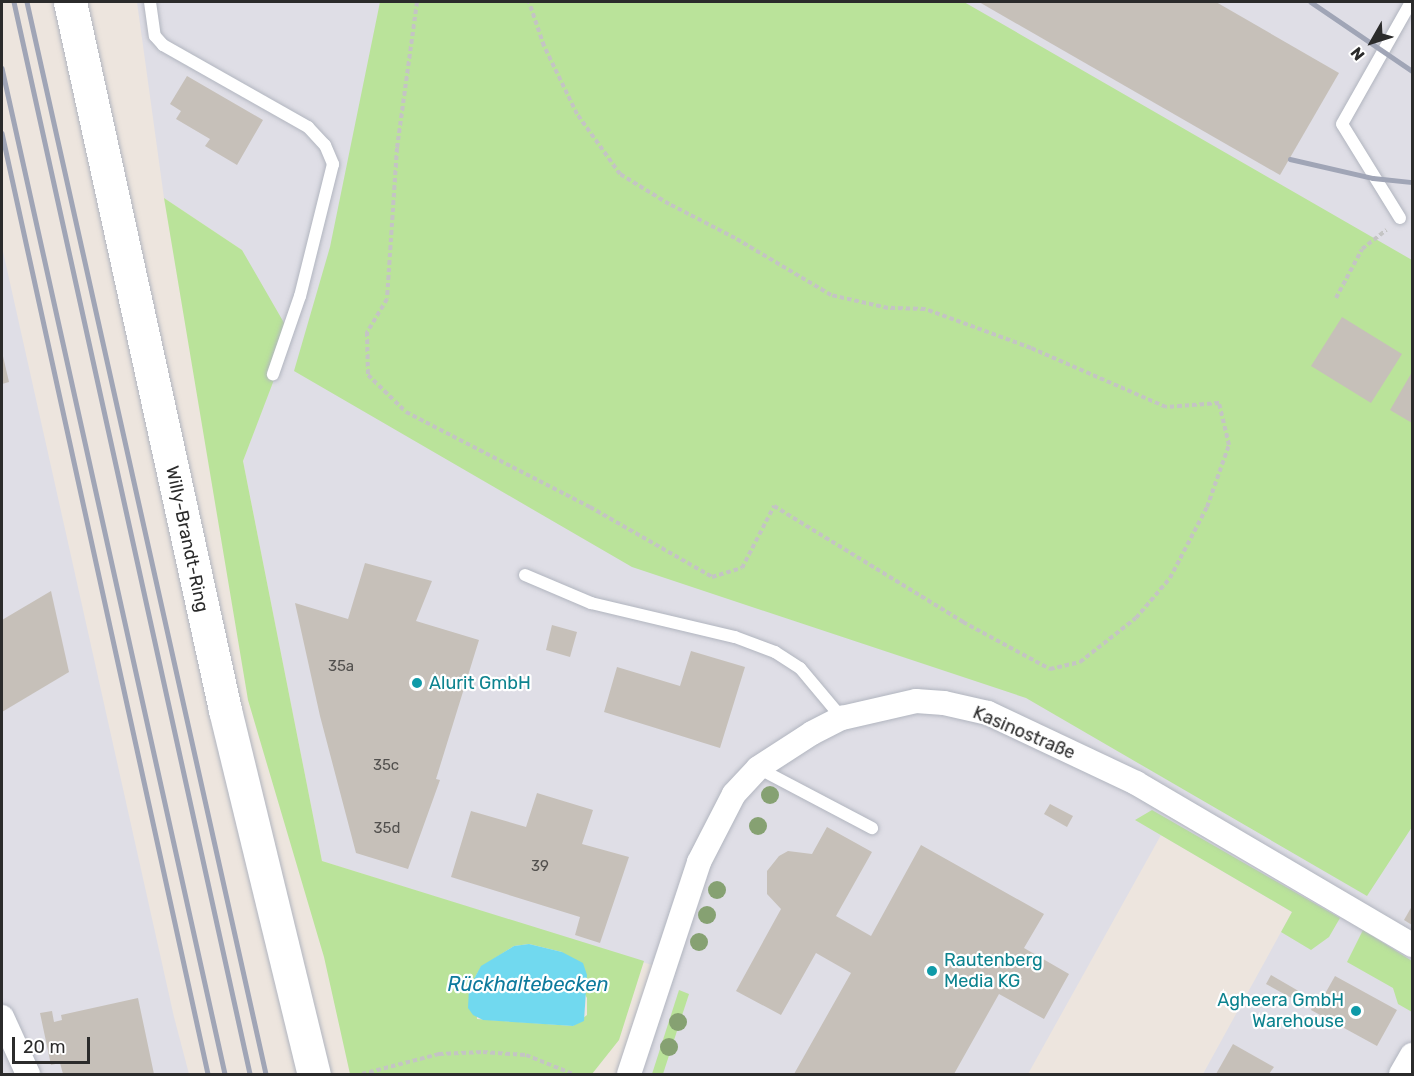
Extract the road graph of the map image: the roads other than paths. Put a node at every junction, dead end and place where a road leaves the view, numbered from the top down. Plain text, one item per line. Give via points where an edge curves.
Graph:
1 (70, 2) edge
2 (150, 2) edge
3 (1411, 2) edge
4 (1400, 218) road end
5 (273, 374) dead end
6 (525, 575) dead end
7 (842, 718) junction
8 (758, 768) junction
9 (872, 828) dead end
10 (1413, 945) edge
11 (2, 1017) edge
12 (1413, 1055) edge
13 (314, 1073) edge
14 (28, 1074) edge
15 (629, 1074) edge
16 (1401, 1074) edge

1 - 13 main road, Willy-Brandt-Ring via 225,710
2 - 5 lane via 155,36 163,45 308,127 325,145 333,164 300,296
3 - 4 lane via 1342,124
6 - 7 lane via 591,603 735,637 775,652 800,668
7 - 8 street, Kasinostraße
7 - 10 street, Kasinostraße via 916,701 988,713 1136,783
8 - 9 lane
8 - 15 street, Kasinostraße via 734,794 699,862
11 - 14 street
12 - 16 street

